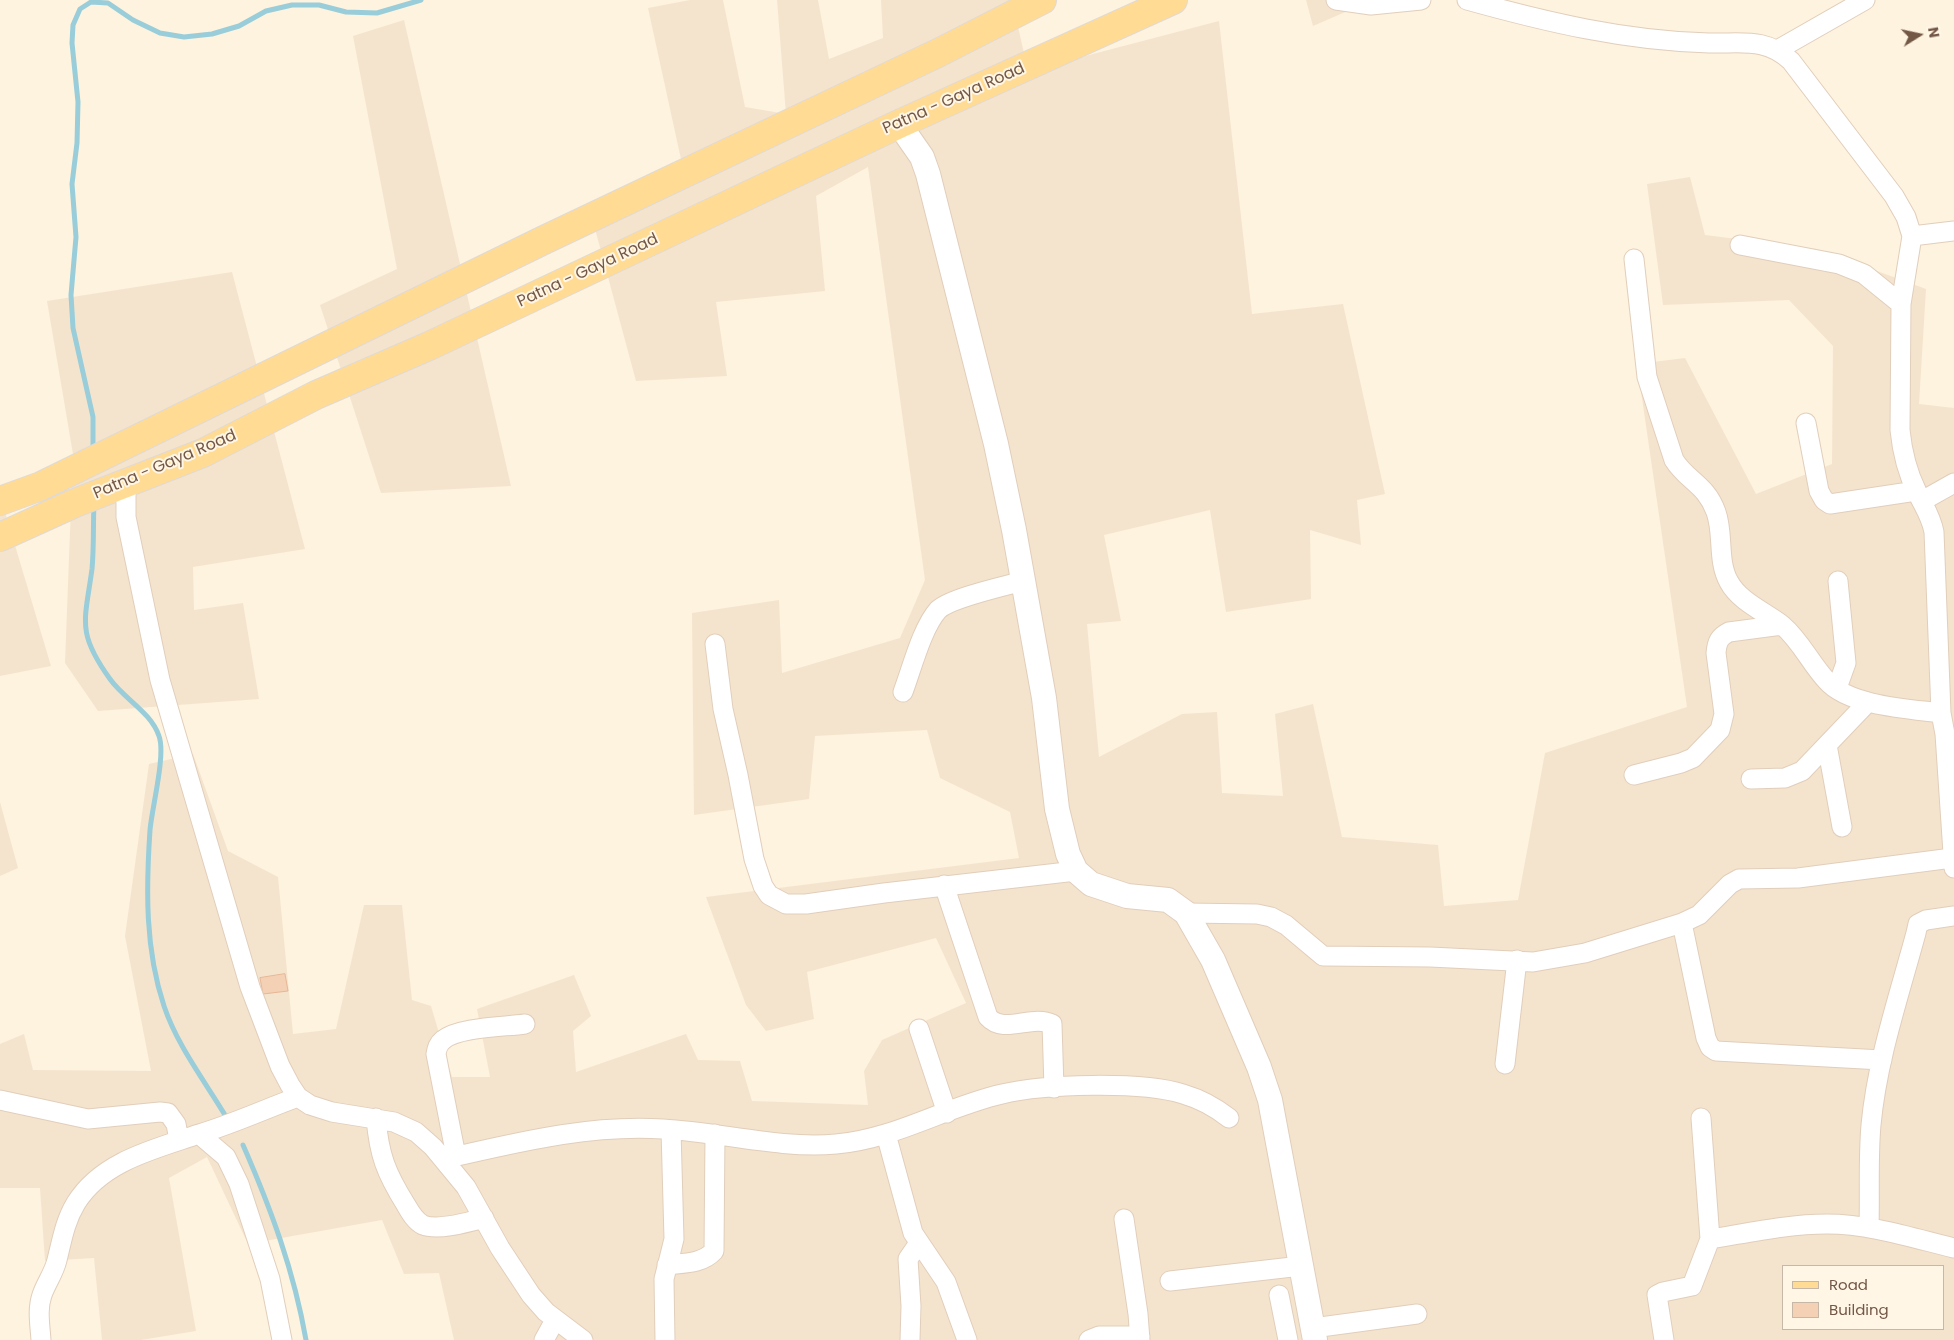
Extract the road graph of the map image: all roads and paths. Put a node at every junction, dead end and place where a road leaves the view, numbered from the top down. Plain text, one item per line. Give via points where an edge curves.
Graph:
1 (1042, 0) edge
2 (1173, 0) edge
3 (1336, 0) edge
4 (1421, 0) edge
5 (1467, 0) edge
6 (1865, 0) edge
7 (1778, 49) junction
8 (899, 124) junction
9 (1954, 231) edge
10 (1912, 236) junction
11 (1740, 245) dead end
12 (1634, 259) dead end
13 (1901, 304) junction
14 (1806, 423) dead end
15 (1954, 483) edge
16 (126, 484) junction
17 (1919, 496) junction
18 (0, 501) edge
19 (0, 537) edge
20 (1023, 581) junction
21 (1838, 581) dead end
22 (1782, 625) junction
23 (715, 644) dead end
24 (1837, 688) junction
25 (902, 692) dead end
26 (1867, 703) junction
27 (1942, 713) junction
28 (1950, 736) edge
29 (1827, 745) junction
30 (1634, 775) dead end
31 (1751, 779) dead end
32 (1842, 827) dead end
33 (1953, 863) edge
34 (1076, 871) junction
35 (944, 886) junction
36 (1186, 913) junction
37 (1954, 916) edge
38 (1682, 923) junction
39 (1517, 960) junction
40 (525, 1024) dead end
41 (919, 1030) dead end
42 (1882, 1060) junction
43 (1505, 1064) dead end
44 (1054, 1088) junction
45 (298, 1097) junction
46 (0, 1100) edge
47 (947, 1113) junction
48 (376, 1118) junction
49 (1229, 1118) dead end
50 (1702, 1118) dead end
51 (671, 1130) junction
52 (199, 1134) junction
53 (715, 1134) junction
54 (886, 1134) junction
55 (179, 1140) junction
56 (450, 1157) junction
57 (484, 1218) junction
58 (1124, 1219) dead end
59 (1869, 1228) junction
60 (1710, 1239) junction
61 (919, 1244) junction
62 (1954, 1248) edge
63 (667, 1265) junction
64 (1301, 1266) junction
65 (1170, 1281) dead end
66 (1279, 1295) dead end
67 (1417, 1314) dead end
68 (555, 1320) junction
69 (1314, 1334) edge
70 (1140, 1338) edge
71 (42, 1340) edge
72 (282, 1340) edge
73 (544, 1340) edge
74 (583, 1340) edge
75 (665, 1340) edge
76 (910, 1340) edge
77 (966, 1340) edge
78 (1089, 1340) edge
79 (1288, 1340) edge
80 (1664, 1340) edge

1 - 18 main road via 41,486
2 - 8 main road, Patna - Gaya Road
3 - 4 street via 1371,5
5 - 7 street via 1569,27 1606,33 1677,42 1764,44
6 - 7 street
7 - 10 street via 1791,61 1894,196
8 - 16 main road, Patna - Gaya Road via 429,346 316,395 203,453
8 - 20 street via 922,157 928,174 996,444
9 - 10 street
10 - 13 street
11 - 13 street via 1852,268
12 - 22 street via 1648,376 1674,460 1712,501 1729,584
13 - 17 street via 1900,430
14 - 17 street via 1819,491 1830,504
15 - 17 street
16 - 19 main road, Patna - Gaya Road
16 - 45 street via 126,517 154,655 196,808 250,986 280,1066
17 - 27 street via 1934,532
20 - 25 street via 956,600 940,608 927,629
20 - 34 street via 1044,698 1057,809 1068,854
21 - 24 street via 1846,663
22 - 24 street via 1829,683
22 - 30 street via 1722,635 1716,653 1724,714 1720,730 1693,758
23 - 35 street via 723,709 754,859 769,895 786,904 806,904
24 - 26 street
26 - 27 street
26 - 29 street
27 - 28 street
28 - 33 street
29 - 31 street via 1794,776
29 - 32 street
33 - 38 street via 1798,878 1739,879 1699,915
34 - 35 street
34 - 36 street via 1098,886 1127,896 1168,900
35 - 44 street via 988,1017 992,1022 1002,1024 1040,1020 1052,1024
36 - 39 street via 1271,917 1286,925 1323,956
36 - 64 street via 1213,960 1263,1078 1270,1100
37 - 42 street via 1918,924
38 - 39 street via 1585,953 1533,962
38 - 42 street via 1706,1038 1716,1052
39 - 43 street
40 - 56 street via 465,1032 443,1040 438,1046 436,1054
41 - 47 street
42 - 59 street via 1871,1126
44 - 47 street via 1001,1094
44 - 49 street via 1141,1087 1165,1090 1197,1098
45 - 48 street via 332,1112
45 - 52 street
46 - 55 street via 88,1119 168,1113 176,1124
47 - 54 street
48 - 56 street via 416,1132
48 - 57 street via 386,1172 412,1216 428,1226 456,1225
50 - 60 street
51 - 53 street
51 - 56 street via 597,1130
51 - 63 street via 674,1239
52 - 55 street
52 - 72 street via 226,1157 239,1184 270,1279
53 - 54 street via 817,1145 855,1142
53 - 63 street via 714,1251 699,1260
54 - 61 street via 908,1217
55 - 71 street via 111,1169 93,1182 76,1202 65,1224 54,1270 42,1295 39,1316
56 - 57 street
57 - 68 street via 517,1275
58 - 70 street
59 - 60 street via 1804,1225
59 - 62 street
60 - 80 street via 1692,1286 1657,1295
61 - 76 street via 908,1259
61 - 77 street via 946,1282
63 - 75 street via 664,1279
64 - 65 street
64 - 69 street
66 - 79 street
67 - 69 street
68 - 73 street
68 - 74 street
70 - 78 street via 1099,1336

